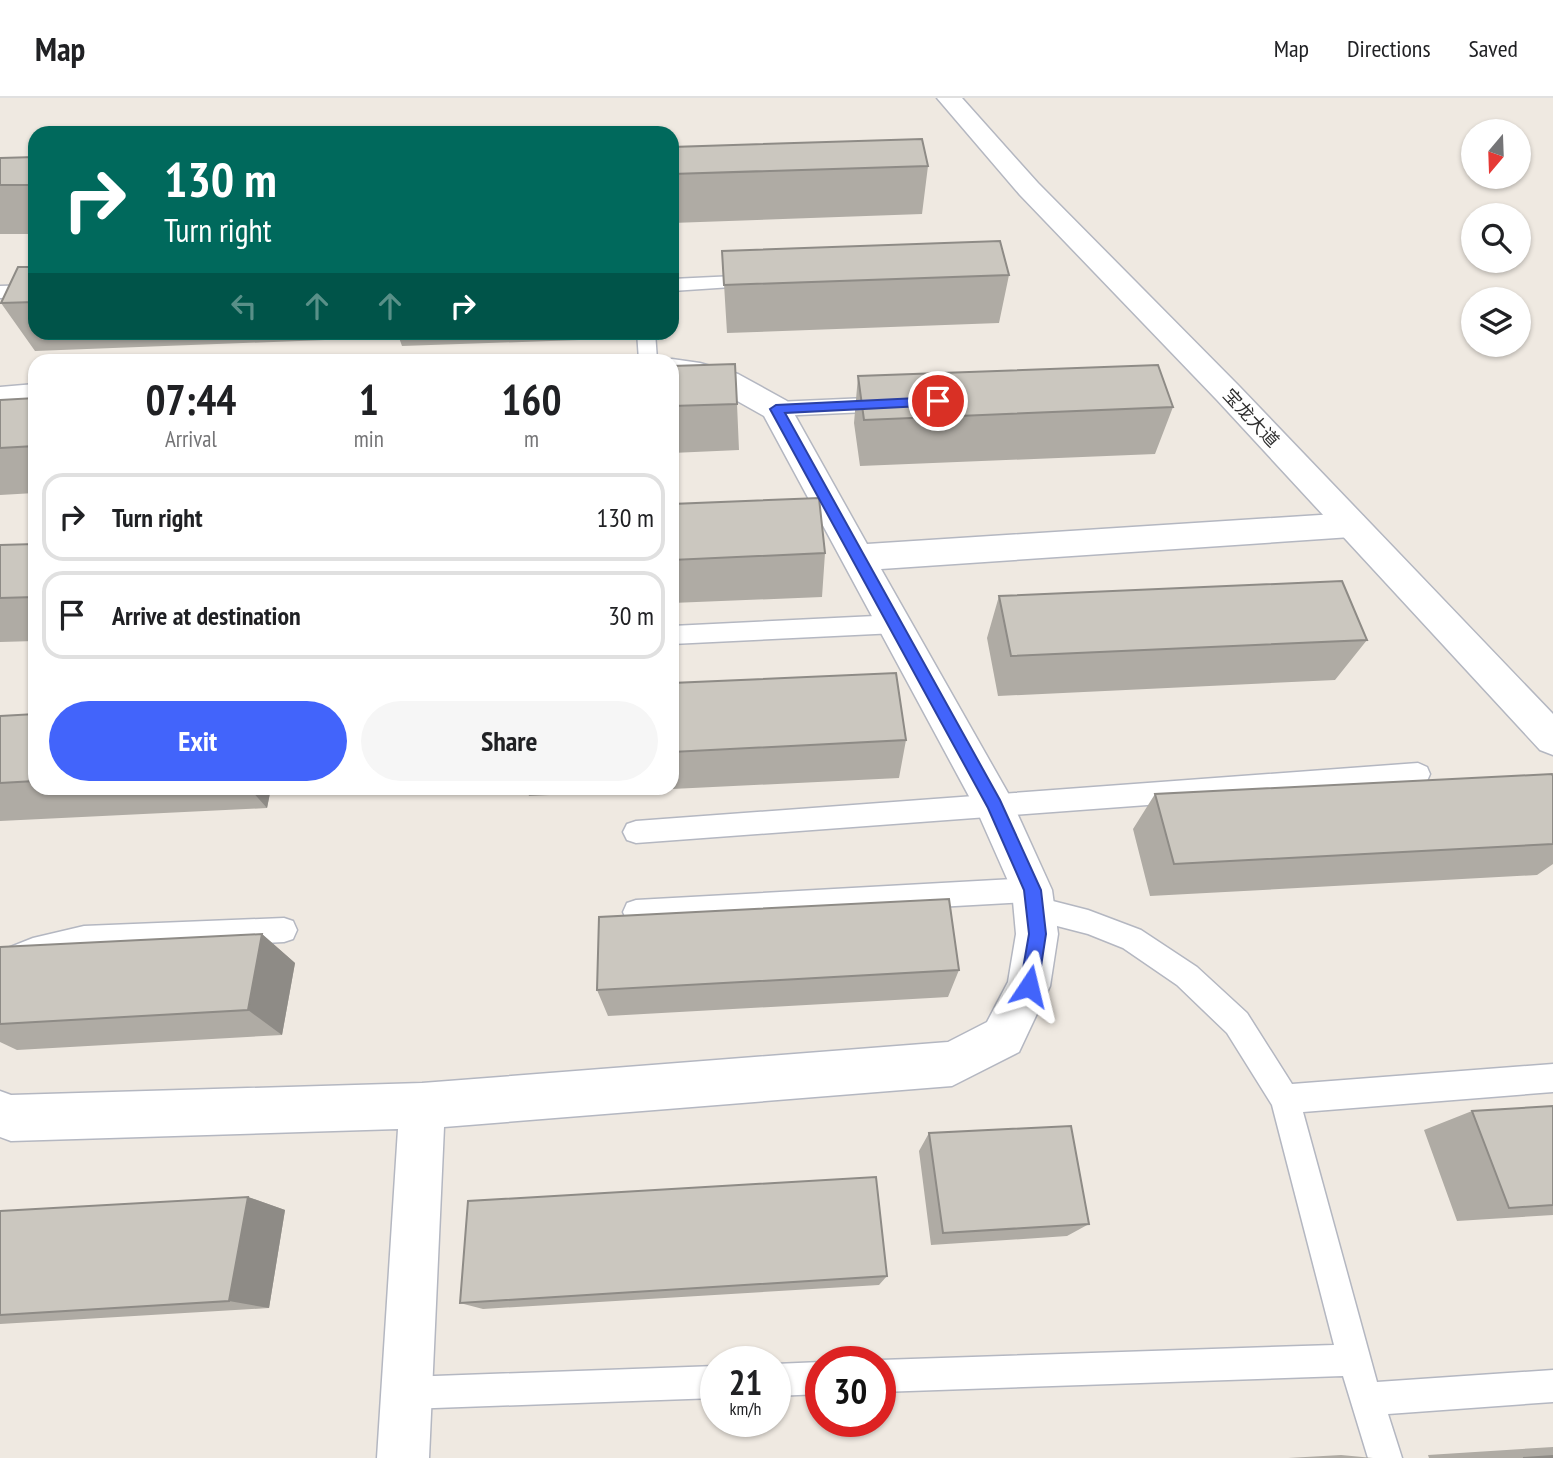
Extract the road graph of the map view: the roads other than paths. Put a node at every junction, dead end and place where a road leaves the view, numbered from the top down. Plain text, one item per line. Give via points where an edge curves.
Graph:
1 (949, 98) edge
2 (779, 281) edge
3 (679, 285) edge
4 (28, 291) edge
5 (0, 292) edge
6 (679, 370) edge
7 (28, 395) edge
8 (0, 398) edge
9 (911, 403) edge
10 (776, 409) junction
11 (1351, 525) junction
12 (860, 557) junction
13 (896, 624) junction
14 (679, 635) edge
15 (1553, 739) edge
16 (1419, 774) dead end
17 (994, 805) junction
18 (636, 832) dead end
19 (1033, 900) junction
20 (636, 912) edge
21 (284, 930) dead end
22 (0, 964) edge
23 (1553, 1078) edge
24 (1285, 1099) junction
25 (422, 1106) junction
26 (0, 1114) edge
27 (1354, 1360) junction
28 (896, 1376) edge
29 (700, 1383) edge
30 (1553, 1386) edge
31 (407, 1392) junction
32 (1367, 1399) junction
33 (403, 1458) edge
34 (1385, 1458) edge

1 - 11 street, 宝龙大道 via 1028,189
2 - 3 lane
4 - 5 lane
6 - 10 street via 719,378 757,394
7 - 8 street
9 - 10 lane
10 - 12 street via 827,522
11 - 12 street
11 - 15 street, 宝龙大道
12 - 13 street
13 - 14 lane
13 - 17 street
16 - 17 lane
17 - 18 lane
17 - 19 street
19 - 20 lane
19 - 24 lane via 1132,939 1187,976 1237,1023
19 - 25 street via 1037,934 1029,986 1003,1037 952,1064
21 - 22 lane via 84,939
23 - 24 lane
24 - 27 lane
25 - 26 street via 10,1118
25 - 31 street
27 - 28 lane
27 - 32 lane
29 - 31 lane
30 - 32 lane
31 - 33 street
32 - 34 lane

